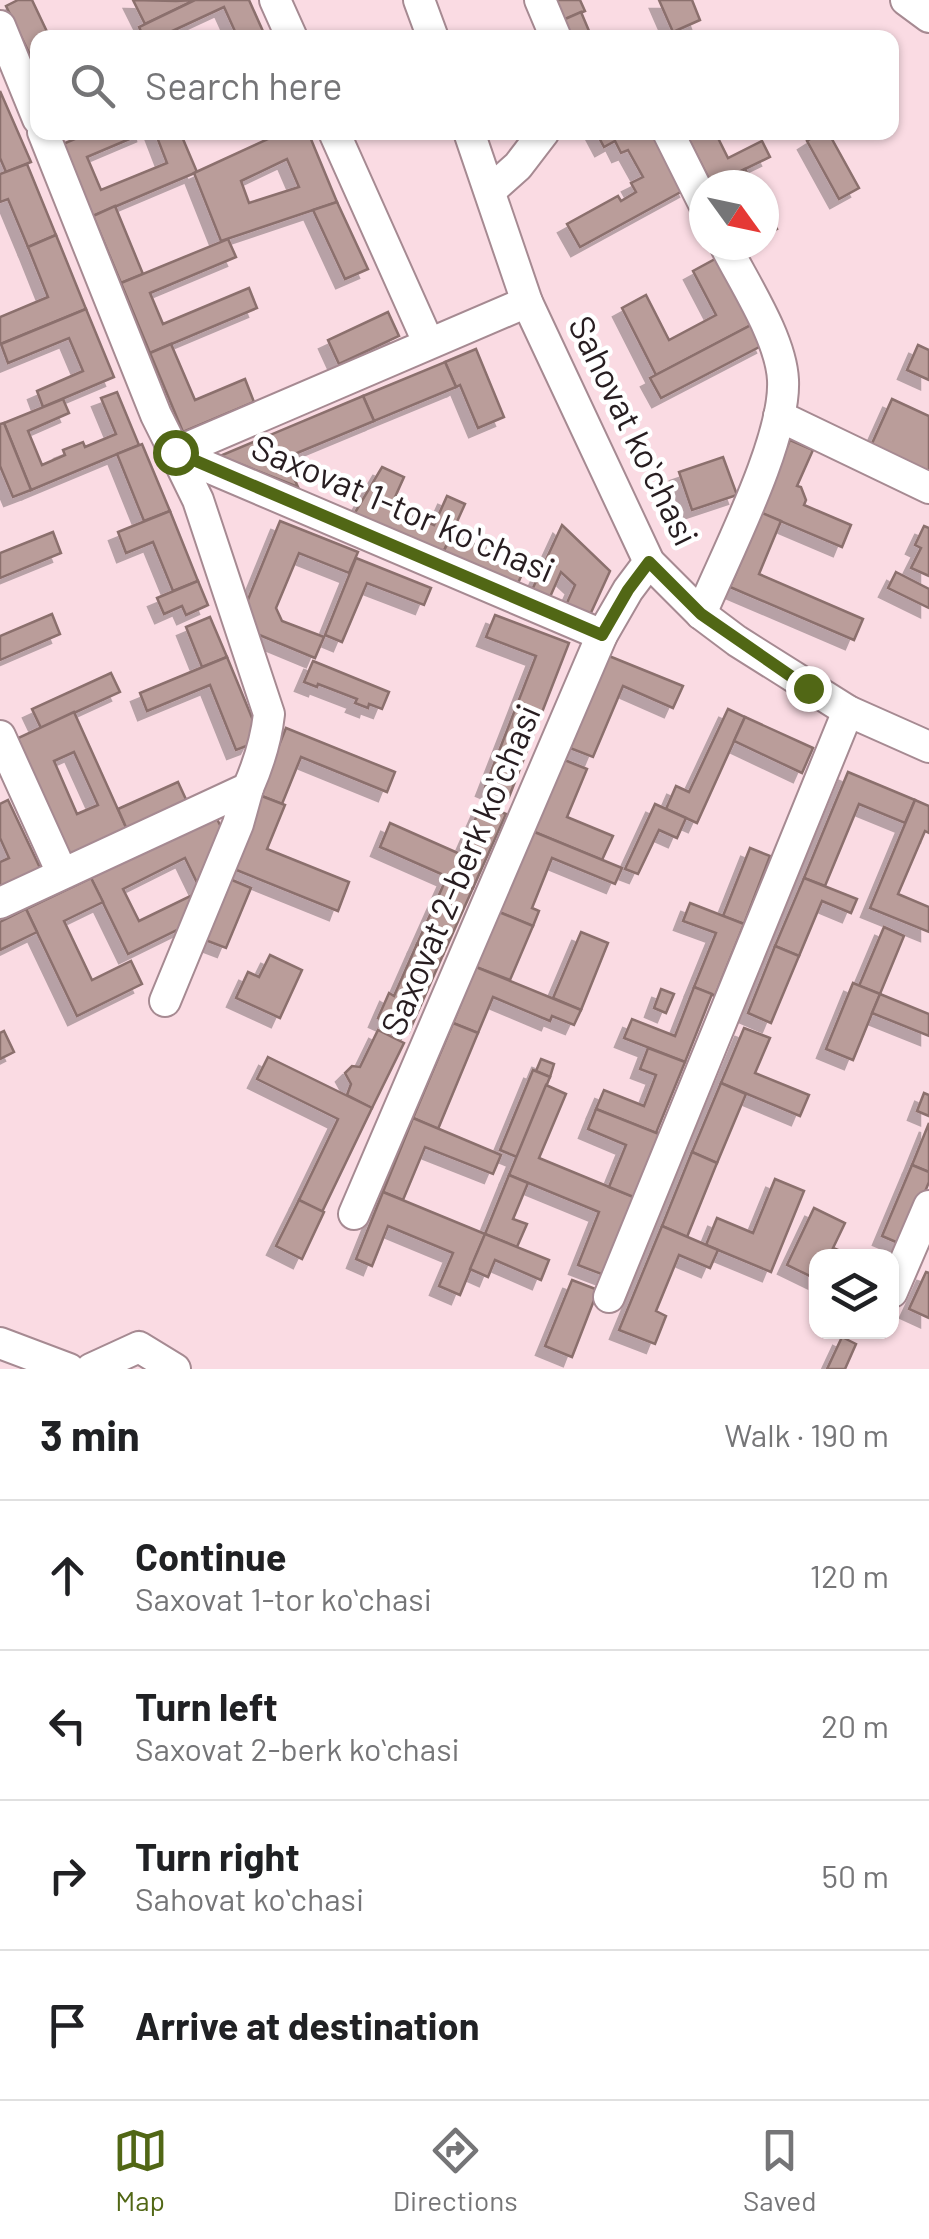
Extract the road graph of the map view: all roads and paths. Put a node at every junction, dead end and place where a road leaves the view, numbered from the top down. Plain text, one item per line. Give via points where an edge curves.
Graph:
1 (275, 0) edge
2 (419, 0) edge
3 (540, 0) edge
4 (906, 0) edge
5 (929, 17) edge
6 (0, 26) edge
7 (288, 30) edge
8 (430, 30) edge
9 (553, 30) edge
10 (30, 99) edge
11 (46, 140) edge
12 (338, 140) edge
13 (472, 140) edge
14 (538, 140) edge
15 (672, 140) edge
16 (689, 174) edge
17 (491, 190) junction
18 (732, 260) edge
19 (527, 302) junction
20 (428, 342) junction
21 (779, 416) junction
22 (175, 452) junction
23 (929, 488) edge
24 (649, 562) junction
25 (701, 614) junction
26 (602, 635) junction
27 (848, 711) junction
28 (0, 736) edge
29 (929, 747) edge
30 (248, 788) junction
31 (62, 873) junction
32 (0, 903) edge
33 (164, 1001) dead end
34 (929, 1206) edge
35 (354, 1214) dead end
36 (899, 1276) edge
37 (608, 1297) dead end
38 (0, 1342) edge
39 (70, 1369) edge
40 (91, 1369) edge
41 (175, 1369) edge

1 - 7 street
2 - 8 street
3 - 9 street
4 - 5 street
6 - 10 street
11 - 22 street
12 - 20 street
13 - 17 street, Sahovat koʻchasi
14 - 17 street
15 - 16 street
17 - 19 street, Sahovat koʻchasi
18 - 21 street via 774,344 783,379
19 - 20 street, Saxovat 1-tor koʻchasi
19 - 24 street, Sahovat koʻchasi
20 - 22 street, Saxovat 1-tor koʻchasi
21 - 23 street
21 - 25 street
22 - 26 street, Saxovat 1-tor koʻchasi
22 - 30 street via 198,500 270,714
24 - 25 street, Sahovat koʻchasi
24 - 26 street, Saxovat 2-berk koʻchasi
25 - 27 street, Sahovat koʻchasi
26 - 35 street, Saxovat 2-berk koʻchasi
27 - 29 street, Sahovat koʻchasi
27 - 37 street
28 - 31 street
30 - 31 street
30 - 33 street
31 - 32 street
34 - 36 street
38 - 39 street
40 - 41 street via 139,1347

